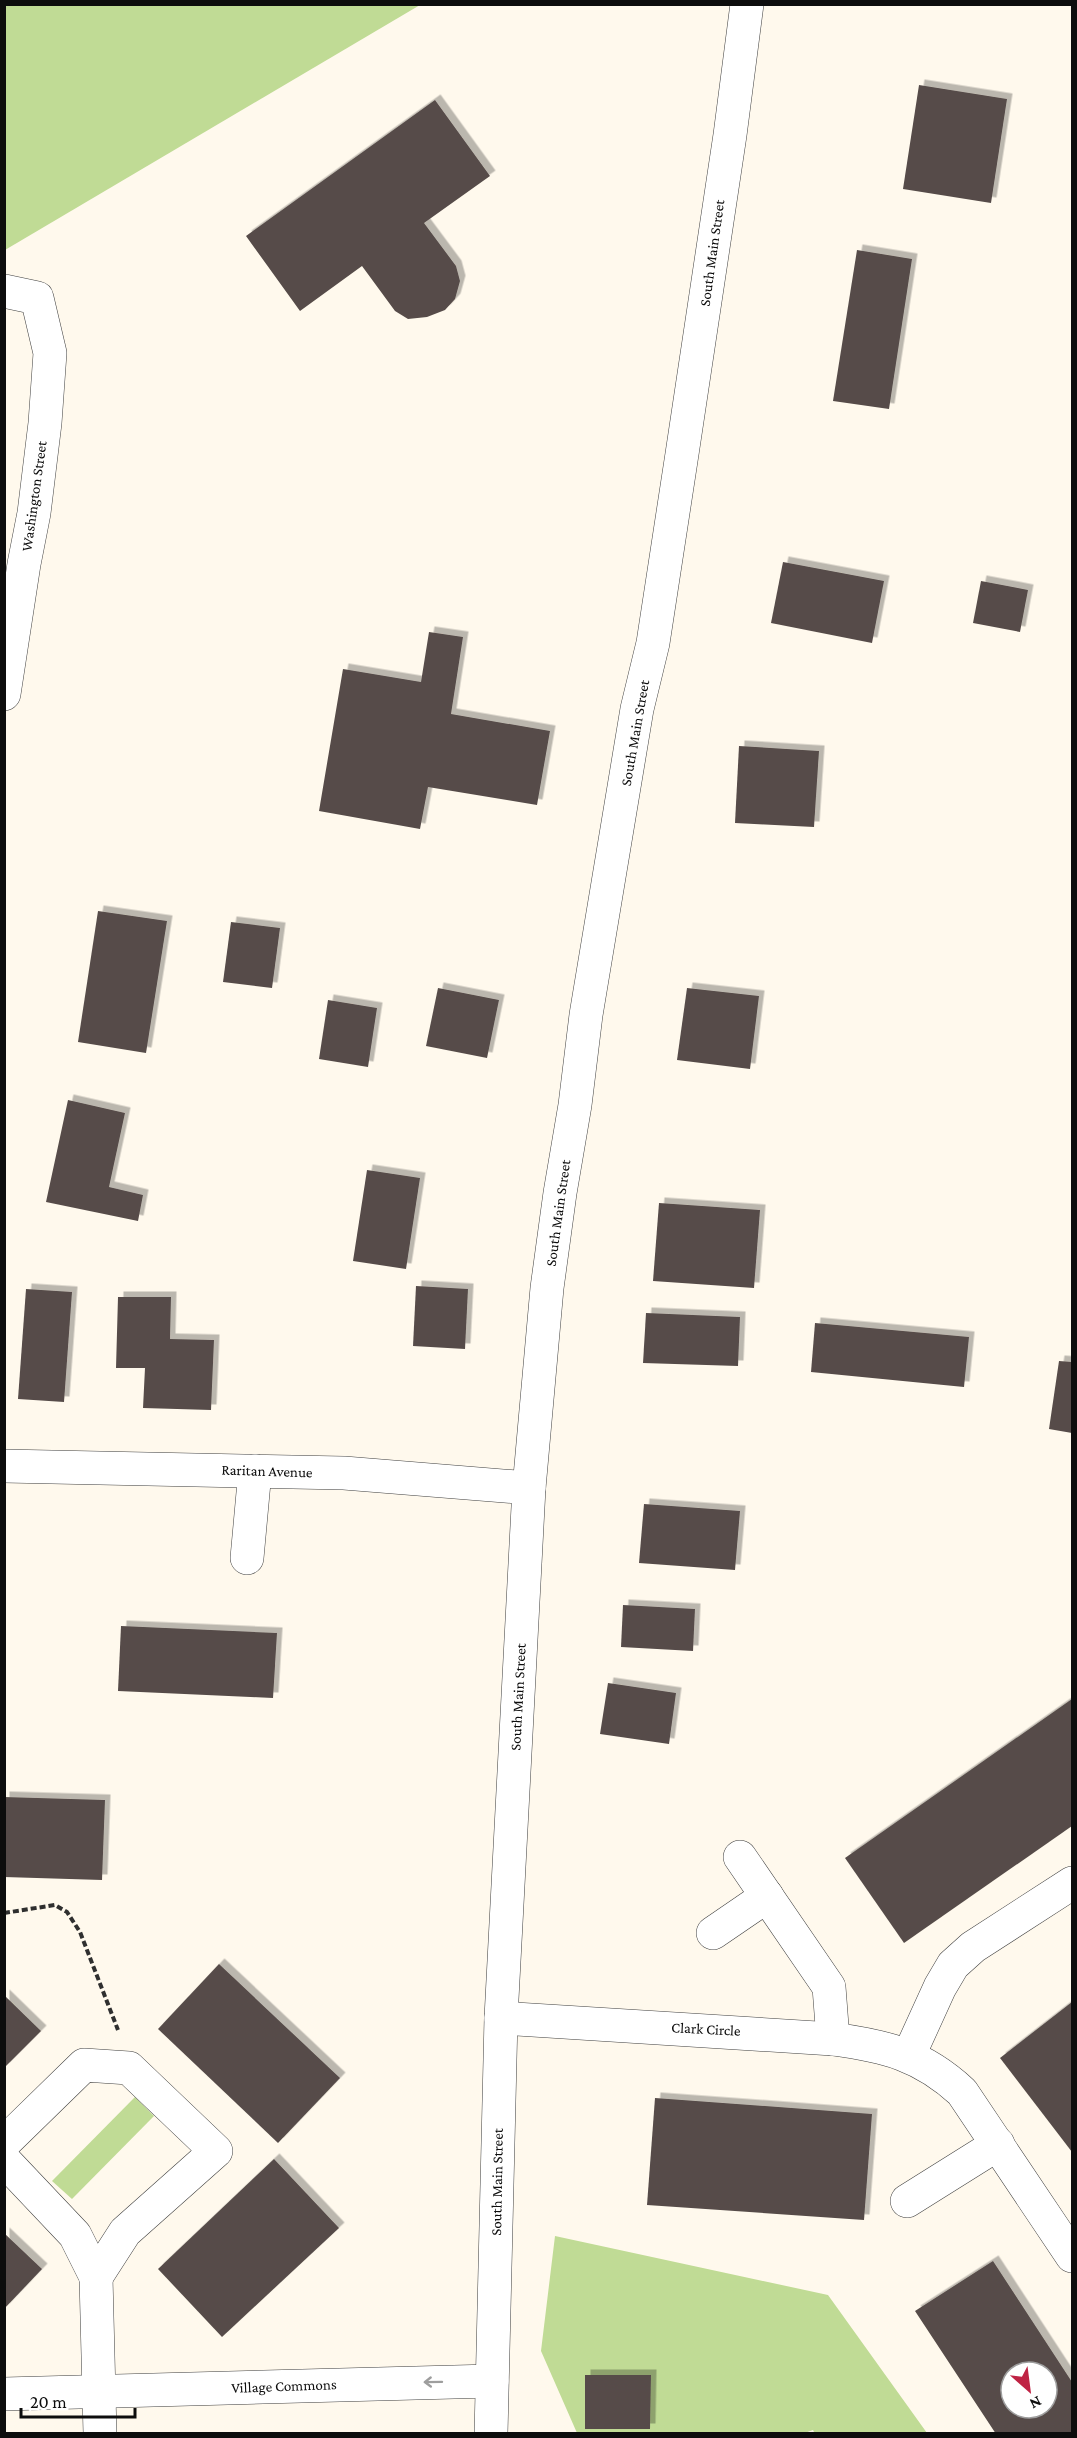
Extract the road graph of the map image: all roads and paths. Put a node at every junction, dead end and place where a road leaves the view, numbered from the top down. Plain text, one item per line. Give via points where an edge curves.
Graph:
1 (747, 4) edge
2 (4, 291) edge
3 (4, 694) edge
4 (4, 1466) edge
5 (255, 1472) junction
6 (529, 1488) junction
7 (247, 1558) dead end
8 (740, 1857) dead end
9 (1072, 1883) edge
10 (767, 1896) junction
11 (4, 1913) edge
12 (713, 1933) dead end
13 (501, 2018) junction
14 (833, 2038) junction
15 (909, 2055) junction
16 (129, 2068) junction
17 (4, 2144) edge
18 (998, 2144) junction
19 (4, 2160) edge
20 (907, 2201) dead end
21 (1072, 2256) edge
22 (96, 2277) junction
23 (492, 2381) junction
24 (99, 2391) junction
25 (4, 2394) edge
26 (100, 2433) edge
27 (491, 2433) edge

1 - 6 street, South Main Street via 652,643 637,709 586,1015 547,1288
2 - 3 street, Washington Street via 37,298 50,353 34,513
4 - 5 street, Raritan Avenue
5 - 6 street, Raritan Avenue via 344,1473
5 - 7 street
6 - 13 street, South Main Street
8 - 10 street
9 - 15 street via 973,1947 953,1965
10 - 12 street
10 - 14 street via 829,1987
11 - 16 path via 55,1905 67,1912 80,1932
13 - 14 street, Clark Circle
13 - 23 street, South Main Street
14 - 15 street, Clark Circle
15 - 18 street, Clark Circle via 946,2077 962,2092
16 - 17 street via 84,2065
16 - 22 street via 216,2151 124,2232
18 - 20 street
18 - 21 street, Clark Circle
19 - 22 street via 75,2235
22 - 24 street
23 -> 24 street, Village Commons
23 - 27 street, South Main Street
24 - 25 street, Village Commons
24 - 26 street

